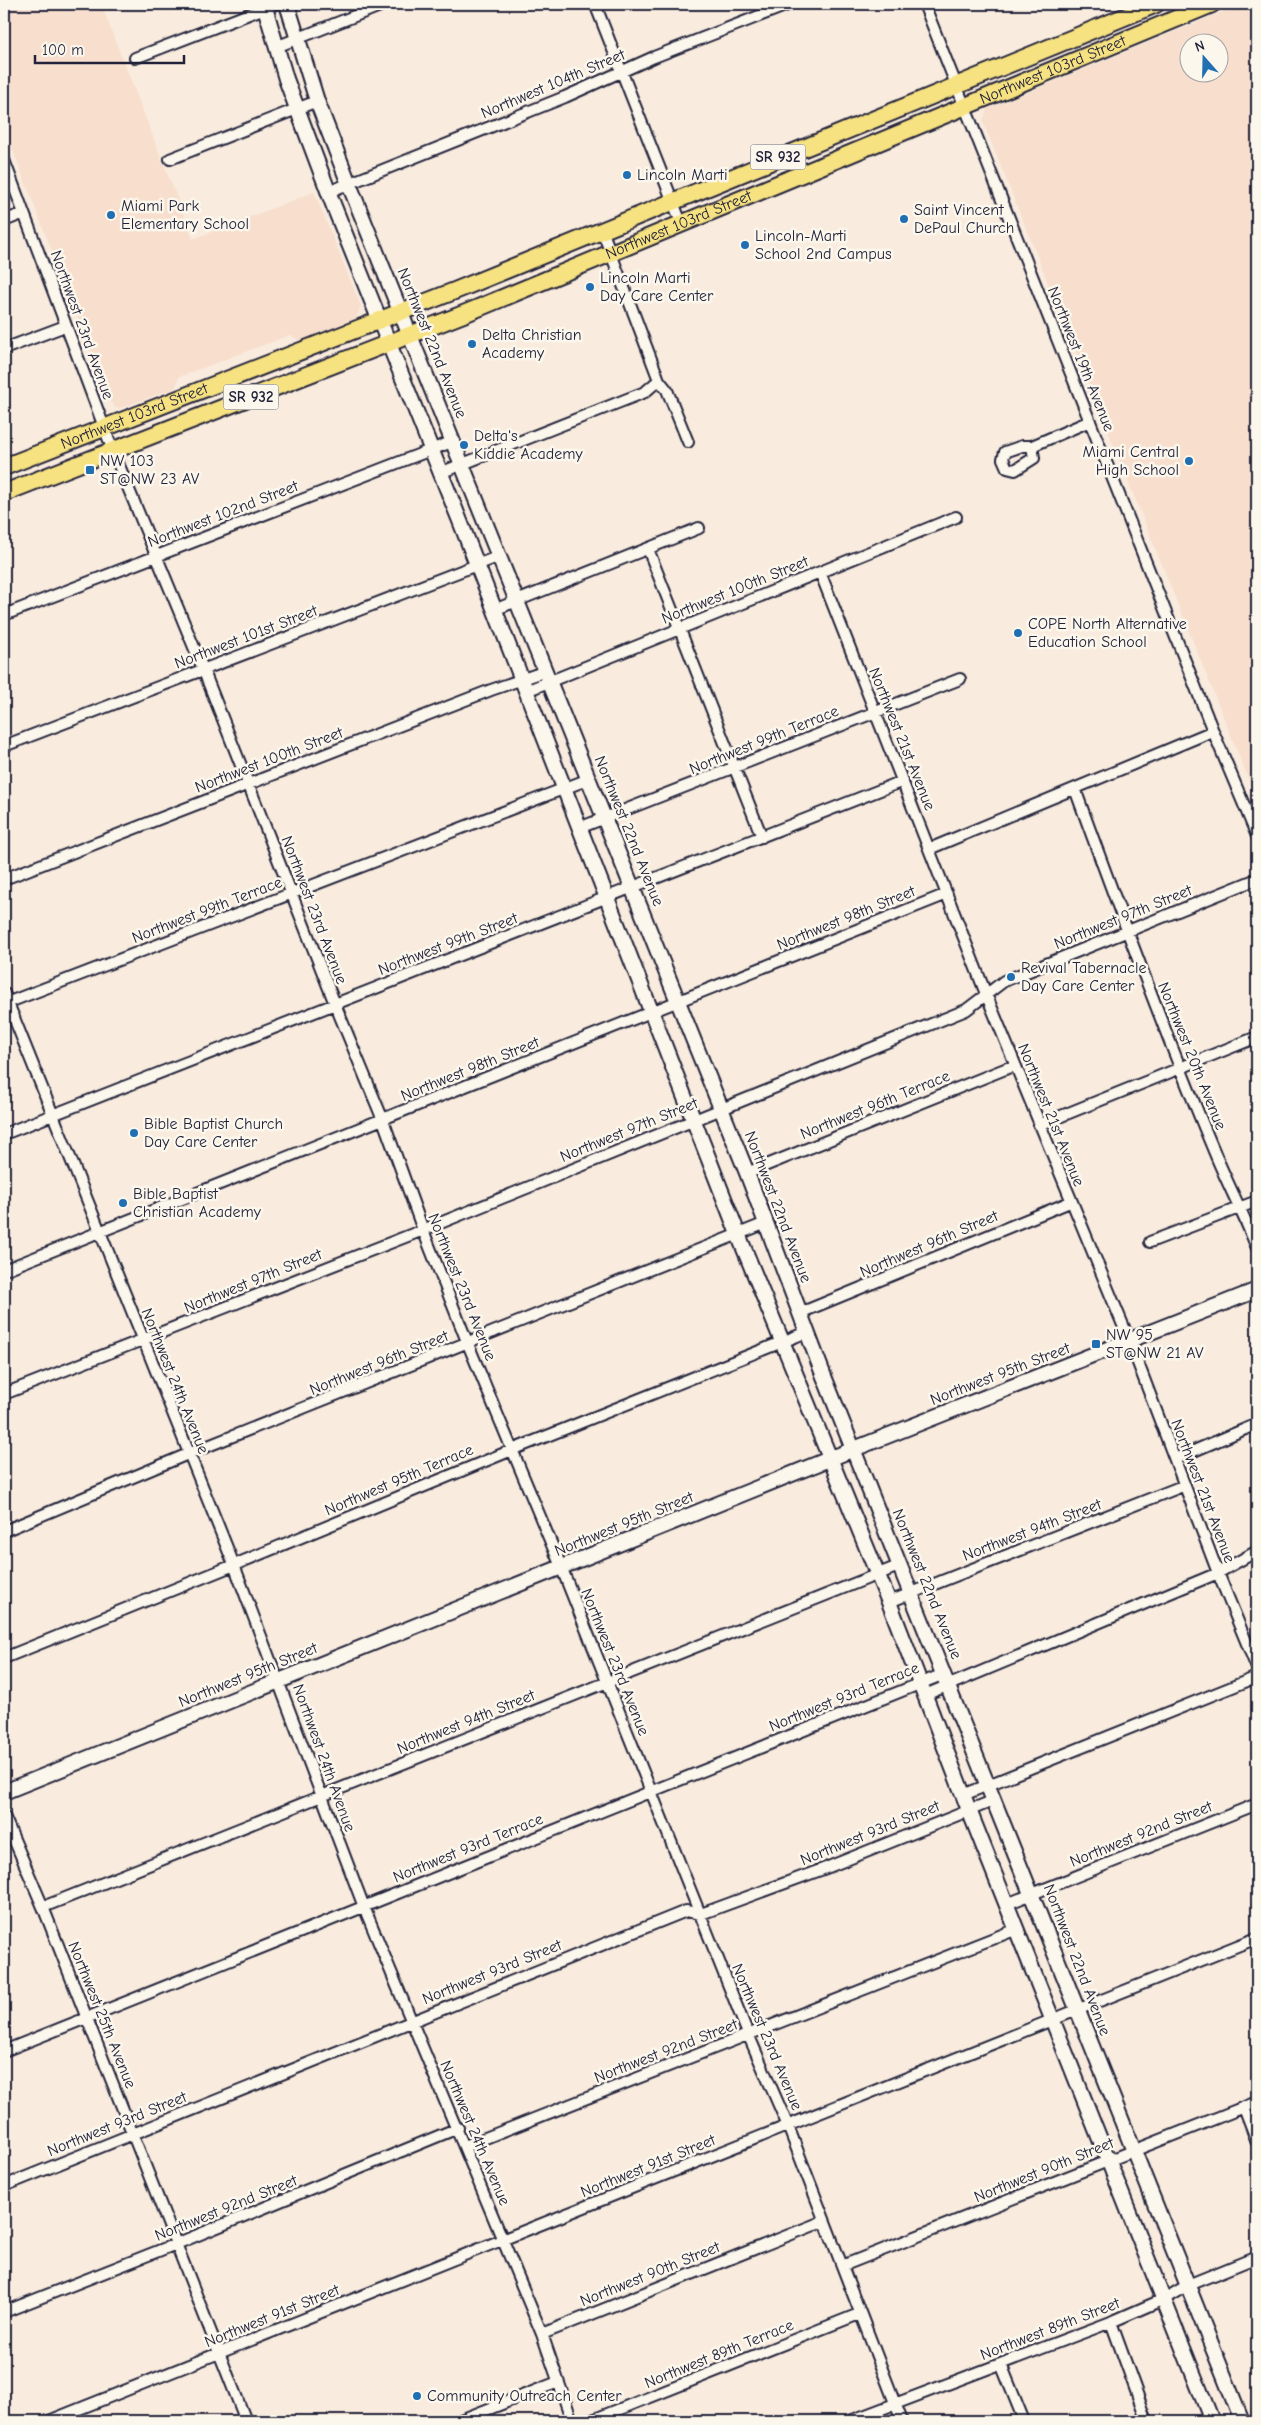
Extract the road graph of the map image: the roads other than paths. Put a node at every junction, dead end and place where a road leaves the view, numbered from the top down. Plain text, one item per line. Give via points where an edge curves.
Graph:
1 (287, 4) edge
2 (385, 4) edge
3 (595, 4) edge
4 (790, 4) edge
5 (924, 4) edge
6 (1156, 4) edge
7 (1212, 4) edge
8 (268, 5) edge
9 (297, 39) junction
10 (276, 47) junction
11 (135, 58) dead end
12 (622, 72) junction
13 (955, 85) junction
14 (317, 101) junction
15 (964, 108) junction
16 (297, 109) junction
17 (874, 118) junction
18 (847, 156) junction
19 (170, 159) dead end
20 (4, 160) edge
21 (349, 184) junction
22 (328, 192) junction
23 (672, 201) junction
24 (24, 213) junction
25 (4, 221) edge
26 (682, 225) junction
27 (602, 230) junction
28 (611, 254) junction
29 (400, 312) junction
30 (379, 321) junction
31 (65, 326) junction
32 (410, 335) junction
33 (388, 344) junction
34 (4, 349) edge
35 (658, 380) junction
36 (1090, 421) junction
37 (104, 428) junction
38 (454, 441) junction
39 (688, 442) dead end
40 (1032, 446) dead end
41 (431, 450) junction
42 (113, 451) junction
43 (463, 464) junction
44 (4, 467) edge
45 (440, 473) junction
46 (4, 493) edge
47 (956, 517) dead end
48 (700, 528) dead end
49 (648, 548) junction
50 (157, 556) junction
51 (500, 556) junction
52 (476, 565) junction
53 (820, 572) junction
54 (517, 600) junction
55 (494, 610) junction
56 (4, 615) edge
57 (679, 628) junction
58 (204, 669) junction
59 (548, 676) junction
60 (960, 679) dead end
61 (523, 685) junction
62 (876, 712) junction
63 (1213, 731) junction
64 (4, 746) edge
65 (735, 769) junction
66 (589, 779) junction
67 (903, 782) junction
68 (248, 785) junction
69 (563, 789) junction
70 (1075, 789) junction
71 (605, 818) junction
72 (579, 828) junction
73 (1257, 836) edge
74 (762, 837) junction
75 (929, 849) junction
76 (4, 879) edge
77 (1257, 879) edge
78 (633, 888) junction
79 (292, 893) junction
80 (947, 894) junction
81 (606, 898) junction
82 (1128, 933) junction
83 (986, 994) junction
84 (5, 1000) edge
85 (678, 1000) junction
86 (335, 1004) junction
87 (651, 1011) junction
88 (1257, 1037) edge
89 (1015, 1065) junction
90 (1181, 1069) junction
91 (721, 1109) junction
92 (52, 1115) junction
93 (383, 1120) junction
94 (695, 1120) junction
95 (1039, 1125) junction
96 (4, 1134) edge
97 (747, 1173) junction
98 (1257, 1201) edge
99 (1070, 1202) junction
100 (1240, 1207) junction
101 (766, 1223) junction
102 (422, 1230) junction
103 (99, 1233) junction
104 (738, 1234) junction
105 (1150, 1242) dead end
106 (1257, 1248) edge
107 (4, 1270) edge
108 (1257, 1290) edge
109 (800, 1313) junction
110 (808, 1332) junction
111 (142, 1341) junction
112 (1130, 1342) junction
113 (468, 1344) junction
114 (782, 1344) junction
115 (4, 1394) edge
116 (1257, 1424) edge
117 (854, 1449) junction
118 (512, 1450) junction
119 (188, 1454) junction
120 (1175, 1458) junction
121 (830, 1459) junction
122 (1185, 1485) junction
123 (4, 1531) edge
124 (1257, 1551) edge
125 (901, 1565) junction
126 (234, 1566) junction
127 (562, 1569) junction
128 (1218, 1573) junction
129 (877, 1574) junction
130 (912, 1593) junction
131 (889, 1602) junction
132 (4, 1658) edge
133 (1257, 1668) edge
134 (1257, 1677) edge
135 (947, 1680) junction
136 (607, 1681) junction
137 (280, 1682) junction
138 (923, 1689) junction
139 (988, 1784) junction
140 (650, 1791) junction
141 (4, 1792) edge
142 (963, 1794) junction
143 (322, 1796) junction
144 (995, 1800) junction
145 (1257, 1804) edge
146 (969, 1810) junction
147 (4, 1816) edge
148 (1032, 1894) junction
149 (1007, 1904) junction
150 (43, 1907) junction
151 (364, 1907) junction
152 (701, 1914) junction
153 (1017, 1928) junction
154 (1257, 1938) edge
155 (1078, 2009) junction
156 (87, 2018) junction
157 (412, 2020) junction
158 (1053, 2020) junction
159 (748, 2034) junction
160 (4, 2051) edge
161 (1257, 2102) edge
162 (1244, 2108) junction
163 (788, 2126) junction
164 (458, 2128) junction
165 (133, 2134) junction
166 (1257, 2142) edge
167 (465, 2146) junction
168 (1134, 2150) junction
169 (1109, 2160) junction
170 (4, 2186) edge
171 (824, 2221) junction
172 (503, 2240) junction
173 (176, 2244) junction
174 (1257, 2257) edge
175 (842, 2266) junction
176 (1188, 2285) junction
177 (1164, 2299) junction
178 (4, 2312) edge
179 (859, 2314) junction
180 (1111, 2322) junction
181 (542, 2334) junction
182 (220, 2354) junction
183 (1001, 2364) junction
184 (558, 2382) junction
185 (895, 2404) junction
186 (49, 2421) edge
187 (246, 2421) edge
188 (458, 2421) edge
189 (572, 2421) edge
190 (590, 2421) edge
191 (850, 2421) edge
192 (902, 2421) edge
193 (1024, 2421) edge
194 (1147, 2421) edge
195 (1212, 2421) edge
196 (1242, 2421) edge

1 - 9 main road, Northwest 22nd Avenue
2 - 9 street
3 - 12 street
4 - 12 street, Northwest 104th Street
5 - 13 street, Northwest 19th Avenue
6 - 13 main road, Northwest 103rd Street / SR 932
7 - 15 main road, Northwest 103rd Street / SR 932
8 - 10 main road
8 - 11 street
9 - 10 street
9 - 14 main road, Northwest 22nd Avenue
10 - 16 main road
12 - 21 street, Northwest 104th Street
12 - 23 street
13 - 15 street, Northwest 19th Avenue
13 - 17 main road, Northwest 103rd Street / SR 932
14 - 16 street
14 - 21 main road, Northwest 22nd Avenue
15 - 18 main road, Northwest 103rd Street / SR 932
15 - 36 street, Northwest 19th Avenue
16 - 19 street
16 - 22 main road
17 - 18 main road via 855,134
17 - 23 main road, Northwest 103rd Street / SR 932
18 - 26 main road, Northwest 103rd Street / SR 932
20 - 24 street, Northwest 23rd Avenue
21 - 22 street, Northwest 104th Street
21 - 29 main road, Northwest 22nd Avenue
22 - 30 main road
23 - 26 street
23 - 27 main road, Northwest 103rd Street / SR 932
24 - 25 street
24 - 31 street, Northwest 23rd Avenue via 52,282
26 - 28 main road, Northwest 103rd Street / SR 932
27 - 28 street
27 - 29 main road, Northwest 103rd Street / SR 932
28 - 32 main road, Northwest 103rd Street / SR 932
28 - 35 street
29 - 30 main road, Northwest 103rd Street / SR 932
29 - 32 main road, Northwest 22nd Avenue
30 - 33 main road
30 - 37 main road, Northwest 103rd Street / SR 932
31 - 34 street
31 - 37 street, Northwest 23rd Avenue
32 - 33 main road, Northwest 103rd Street / SR 932
32 - 38 main road, Northwest 22nd Avenue
33 - 41 main road
33 - 42 main road, Northwest 103rd Street / SR 932
35 - 39 street via 667,390
35 - 43 street via 645,392
36 - 40 street
36 - 63 street, Northwest 19th Avenue
37 - 42 street, Northwest 23rd Avenue
37 - 44 main road, Northwest 103rd Street / SR 932
38 - 41 street, Northwest 102nd Street
38 - 43 main road, Northwest 22nd Avenue
41 - 45 main road
41 - 50 street, Northwest 102nd Street
42 - 46 main road, Northwest 103rd Street / SR 932
42 - 50 street, Northwest 23rd Avenue
43 - 45 street
43 - 51 main road, Northwest 22nd Avenue
45 - 52 main road
47 - 53 street, Northwest 100th Street
48 - 49 street
49 - 54 street
49 - 57 street
50 - 56 street, Northwest 102nd Street
50 - 58 street, Northwest 23rd Avenue
51 - 52 street, Northwest 101st Street
51 - 54 main road, Northwest 22nd Avenue
52 - 55 main road
52 - 58 street, Northwest 101st Street
53 - 57 street, Northwest 100th Street
53 - 62 street, Northwest 21st Avenue
54 - 55 street
54 - 59 main road, Northwest 22nd Avenue
55 - 61 main road
57 - 59 street, Northwest 100th Street
57 - 65 street
58 - 64 street, Northwest 101st Street
58 - 68 street, Northwest 23rd Avenue
59 - 61 street, Northwest 100th Street
59 - 66 main road, Northwest 22nd Avenue
60 - 62 street, Northwest 99th Terrace
61 - 68 street, Northwest 100th Street
61 - 69 main road
62 - 65 street, Northwest 99th Terrace
62 - 67 street, Northwest 21st Avenue
63 - 70 street
63 - 73 street, Northwest 19th Avenue
65 - 71 street, Northwest 99th Terrace
65 - 74 street
66 - 69 street, Northwest 99th Terrace
66 - 71 main road, Northwest 22nd Avenue
67 - 74 street, Northwest 99th Street
67 - 75 street, Northwest 21st Avenue
68 - 76 street, Northwest 100th Street
68 - 79 street, Northwest 23rd Avenue
69 - 72 main road
69 - 79 street, Northwest 99th Terrace
70 - 75 street
70 - 82 street, Northwest 20th Avenue
71 - 72 street, Northwest 99th Terrace
71 - 78 main road, Northwest 22nd Avenue
72 - 81 main road
74 - 78 street, Northwest 99th Street
75 - 80 street, Northwest 21st Avenue
77 - 82 street, Northwest 97th Street
78 - 81 street, Northwest 99th Street
78 - 85 main road, Northwest 22nd Avenue
79 - 84 street, Northwest 99th Terrace
79 - 86 street, Northwest 23rd Avenue
80 - 83 street, Northwest 21st Avenue
80 - 85 street, Northwest 98th Street
81 - 86 street, Northwest 99th Street
81 - 87 main road
82 - 83 street, Northwest 97th Street via 1004,981
82 - 90 street, Northwest 20th Avenue
83 - 89 street, Northwest 21st Avenue
83 - 91 street, Northwest 97th Street via 966,1010
84 - 92 street, Northwest 24th Avenue
85 - 87 street, Northwest 98th Street
85 - 91 main road, Northwest 22nd Avenue
86 - 92 street, Northwest 99th Street
86 - 93 street, Northwest 23rd Avenue
87 - 93 street, Northwest 98th Street
87 - 94 main road
88 - 90 street
89 - 95 street, Northwest 21st Avenue
89 - 97 street, Northwest 96th Terrace
90 - 95 street
90 - 100 street, Northwest 20th Avenue via 1214,1153
91 - 94 street, Northwest 97th Street
91 - 97 main road, Northwest 22nd Avenue
92 - 96 street, Northwest 99th Street
92 - 103 street, Northwest 24th Avenue
93 - 102 street, Northwest 23rd Avenue
93 - 103 street, Northwest 98th Street
94 - 102 street, Northwest 97th Street
94 - 104 main road
95 - 99 street, Northwest 21st Avenue
97 - 101 main road, Northwest 22nd Avenue
98 - 100 street
99 - 109 street, Northwest 96th Street
99 - 112 street, Northwest 21st Avenue
100 - 105 street
100 - 106 street, Northwest 20th Avenue
101 - 104 street, Northwest 96th Street
101 - 109 main road, Northwest 22nd Avenue
102 - 111 street, Northwest 97th Street
102 - 113 street, Northwest 23rd Avenue
103 - 107 street, Northwest 98th Street
103 - 111 street, Northwest 24th Avenue
104 - 113 street, Northwest 96th Street
104 - 114 main road
108 - 112 main road, Northwest 95th Street
109 - 110 main road, Northwest 22nd Avenue
110 - 114 street, Northwest 95th Terrace
110 - 117 main road, Northwest 22nd Avenue
111 - 115 street, Northwest 97th Street
111 - 119 street, Northwest 24th Avenue
112 - 117 main road, Northwest 95th Street
112 - 120 street, Northwest 21st Avenue
113 - 118 street, Northwest 23rd Avenue
113 - 119 street, Northwest 96th Street
114 - 118 street, Northwest 95th Terrace
114 - 121 main road
116 - 120 street
117 - 121 main road, Northwest 95th Street
117 - 125 main road, Northwest 22nd Avenue
118 - 126 street, Northwest 95th Terrace
118 - 127 street, Northwest 23rd Avenue
119 - 123 street, Northwest 96th Street
119 - 126 street, Northwest 24th Avenue
120 - 122 street, Northwest 21st Avenue
121 - 127 main road, Northwest 95th Street
121 - 129 main road
122 - 128 street, Northwest 21st Avenue
122 - 130 street, Northwest 94th Street
124 - 128 street, Northwest 93rd Terrace
125 - 129 street, Northwest 94th Street
125 - 130 main road, Northwest 22nd Avenue
126 - 132 street, Northwest 95th Terrace
126 - 137 street, Northwest 24th Avenue
127 - 136 street, Northwest 23rd Avenue
127 - 137 main road, Northwest 95th Street
128 - 133 street, Northwest 21st Avenue
128 - 135 street, Northwest 93rd Terrace
129 - 131 main road
129 - 136 street, Northwest 94th Street
130 - 131 street, Northwest 94th Street
130 - 135 main road, Northwest 22nd Avenue
131 - 138 main road
134 - 139 street
135 - 138 street, Northwest 93rd Terrace
135 - 139 main road, Northwest 22nd Avenue
136 - 140 street, Northwest 23rd Avenue
136 - 143 street, Northwest 94th Street
137 - 141 main road, Northwest 95th Street
137 - 143 street, Northwest 24th Avenue
138 - 140 street, Northwest 93rd Terrace
138 - 142 main road
139 - 142 street
139 - 144 main road, Northwest 22nd Avenue
140 - 151 street, Northwest 93rd Terrace
140 - 152 street, Northwest 23rd Avenue
142 - 146 main road
143 - 150 street, Northwest 94th Street
143 - 151 street, Northwest 24th Avenue
144 - 146 street, Northwest 93rd Street
144 - 148 main road, Northwest 22nd Avenue
145 - 148 street, Northwest 92nd Street
146 - 149 main road
146 - 152 street, Northwest 93rd Street
147 - 150 street, Northwest 25th Avenue
148 - 149 street, Northwest 92nd Street
148 - 155 main road, Northwest 22nd Avenue
149 - 153 main road
150 - 156 street, Northwest 25th Avenue
151 - 156 street, Northwest 93rd Terrace
151 - 157 street, Northwest 24th Avenue
152 - 157 street, Northwest 93rd Street via 686,1911
152 - 159 street, Northwest 23rd Avenue
153 - 158 main road
153 - 159 street, Northwest 92nd Street
154 - 155 street, Northwest 91st Street
155 - 158 street, Northwest 91st Street
155 - 168 main road, Northwest 22nd Avenue
156 - 160 street, Northwest 93rd Terrace
156 - 165 street, Northwest 25th Avenue
157 - 164 street, Northwest 24th Avenue
157 - 165 street, Northwest 93rd Street
158 - 163 street, Northwest 91st Street
158 - 169 main road
159 - 163 street, Northwest 23rd Avenue
159 - 167 street, Northwest 92nd Street
161 - 162 street, Northwest 90th Street
162 - 166 street
162 - 168 street, Northwest 90th Street
163 - 171 street, Northwest 23rd Avenue
163 - 172 street, Northwest 91st Street
164 - 167 street, Northwest 24th Avenue
164 - 173 street, Northwest 92nd Street
165 - 170 street, Northwest 93rd Street
165 - 173 street, Northwest 25th Avenue
167 - 172 street, Northwest 24th Avenue
168 - 169 street, Northwest 90th Street
168 - 176 main road, Northwest 22nd Avenue
169 - 175 street, Northwest 90th Street
169 - 177 main road
171 - 175 street, Northwest 23rd Avenue
171 - 181 street, Northwest 90th Street
172 - 181 street, Northwest 24th Avenue
172 - 182 street, Northwest 91st Street
173 - 178 street, Northwest 92nd Street
173 - 182 street, Northwest 25th Avenue
174 - 176 street, Northwest 89th Street
175 - 179 street, Northwest 23rd Avenue
176 - 177 street, Northwest 89th Street
176 - 196 main road, Northwest 22nd Avenue
177 - 180 street, Northwest 89th Street
177 - 195 main road
179 - 185 street, Northwest 23rd Avenue
179 - 190 street, Northwest 89th Terrace
180 - 183 street, Northwest 89th Street
180 - 194 street
181 - 184 street, Northwest 24th Avenue
182 - 186 street, Northwest 91st Street
182 - 187 street, Northwest 25th Avenue
183 - 185 street, Northwest 89th Street
183 - 193 street
184 - 188 street
184 - 189 street, Northwest 24th Avenue
185 - 191 street, Northwest 89th Street
185 - 192 street, Northwest 23rd Avenue

